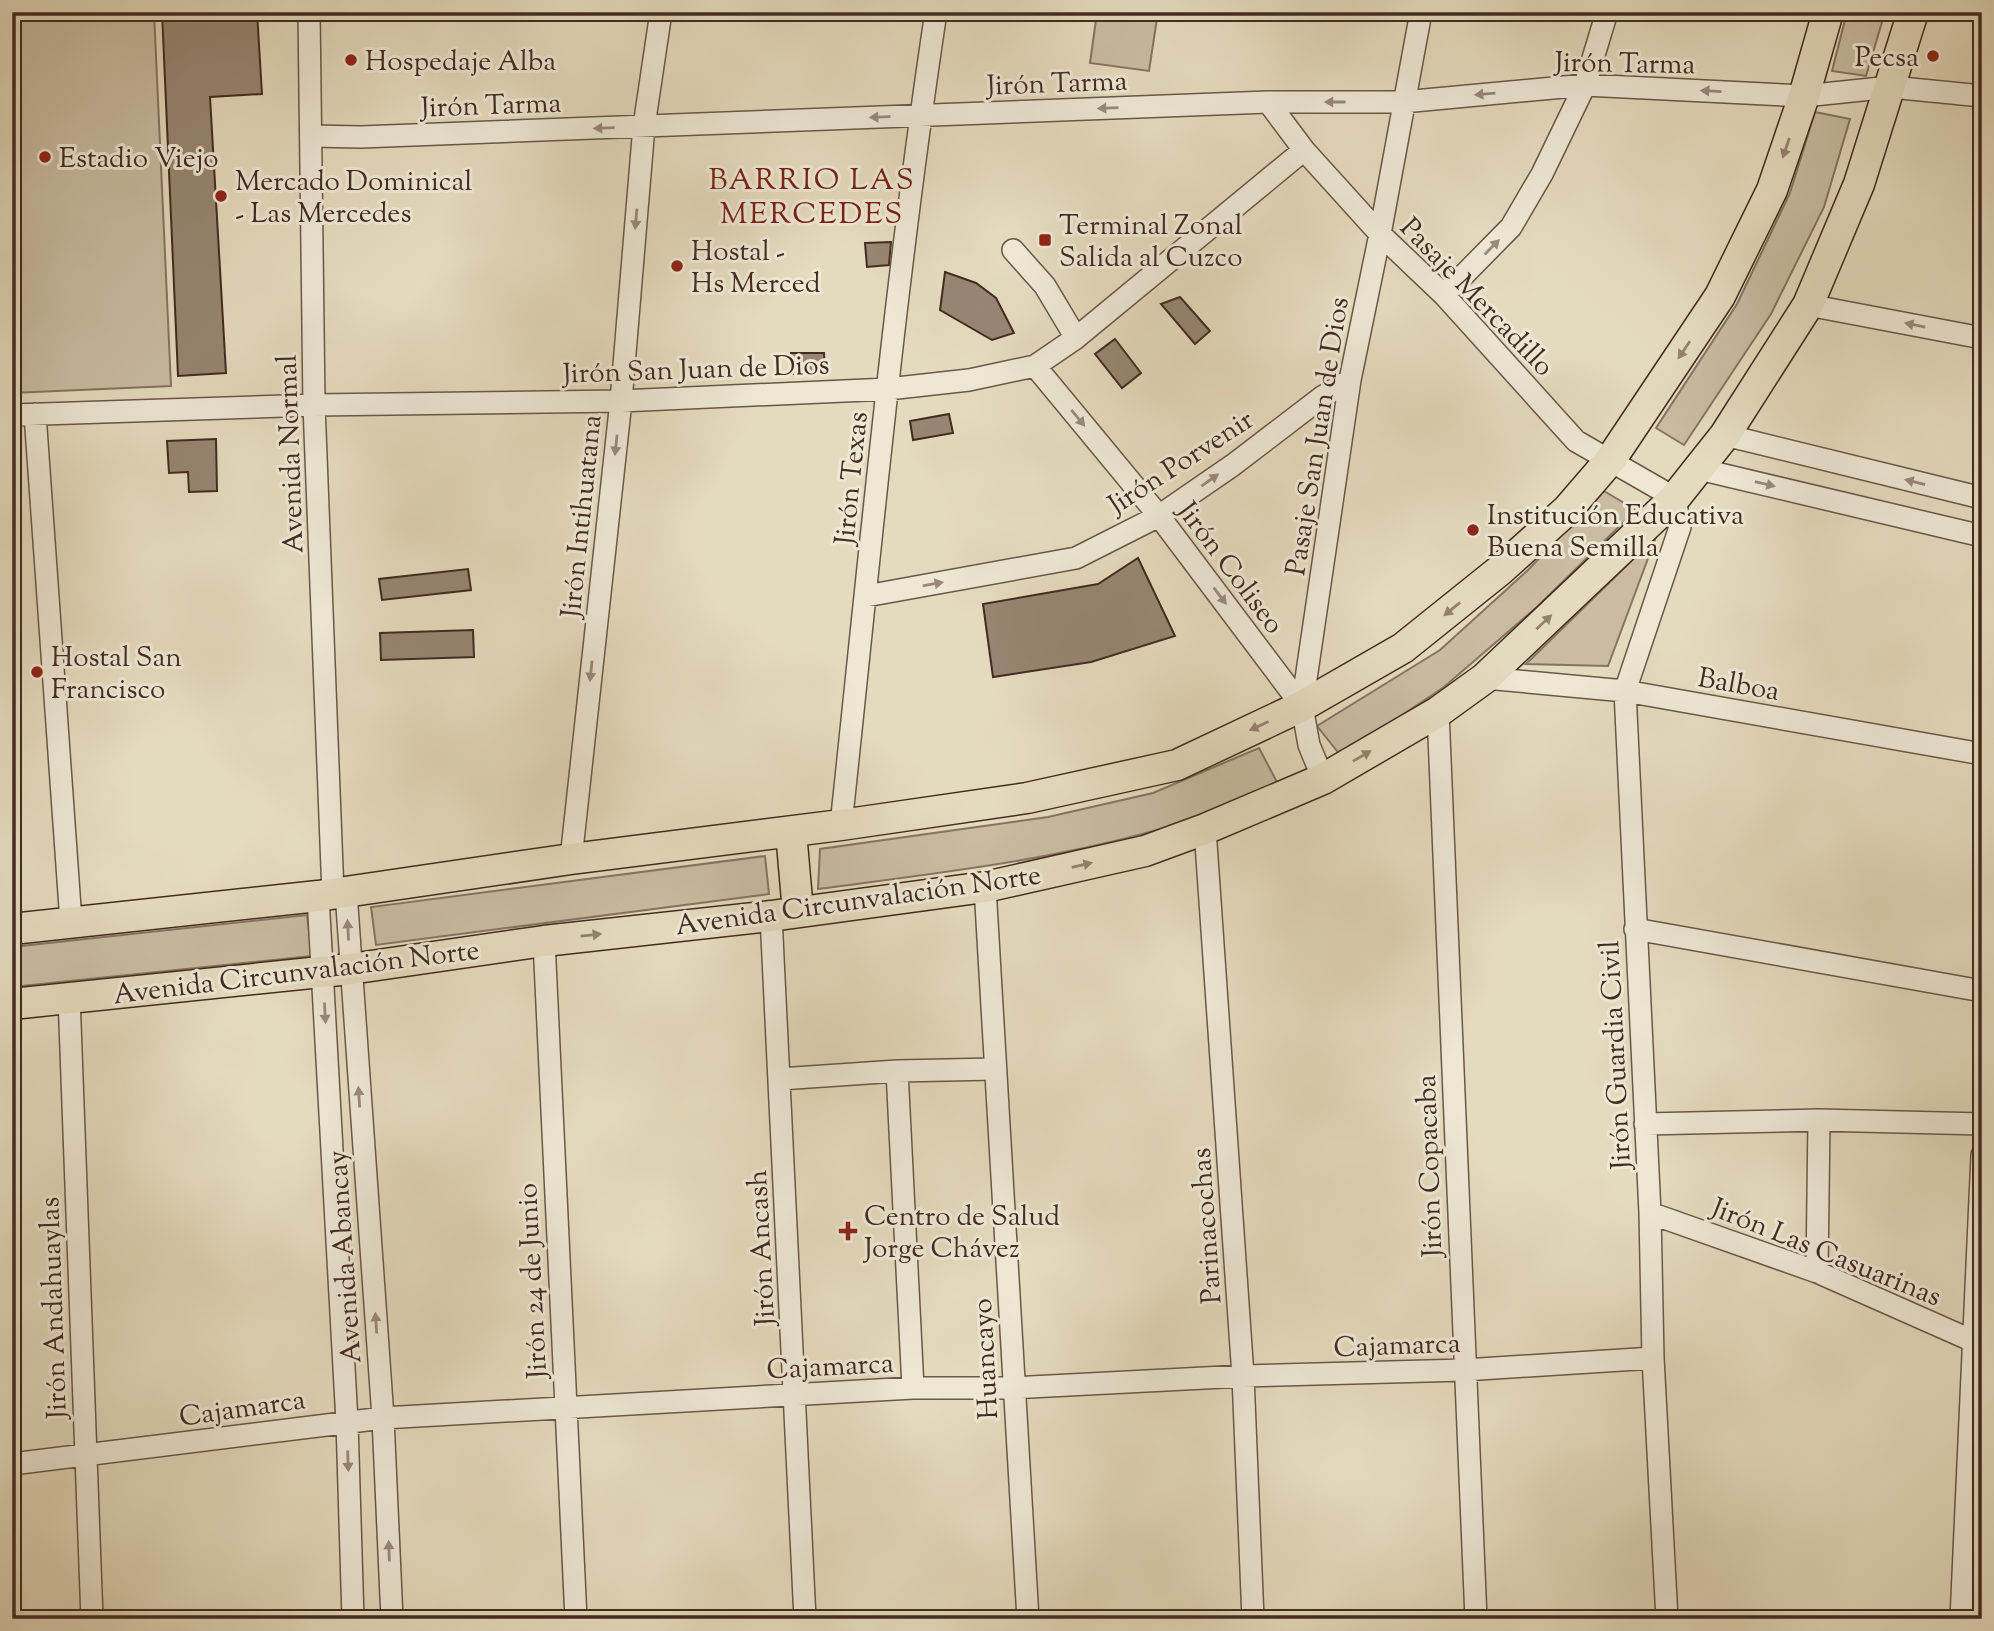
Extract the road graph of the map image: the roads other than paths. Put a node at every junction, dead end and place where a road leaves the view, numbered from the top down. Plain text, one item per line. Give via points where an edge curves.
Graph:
1 (309, 12) edge
2 (662, 12) edge
3 (936, 12) edge
4 (1421, 12) edge
5 (1607, 12) edge
6 (1828, 12) edge
7 (1913, 12) edge
8 (1585, 85) junction
9 (1891, 87) junction
10 (1804, 96) junction
11 (1982, 96) edge
12 (1268, 102) junction
13 (1403, 102) junction
14 (920, 116) junction
15 (644, 126) junction
16 (312, 136) junction
17 (1304, 150) junction
18 (1380, 234) junction
19 (1013, 250) dead end
20 (1444, 295) junction
21 (1808, 305) junction
22 (1076, 338) junction
23 (1982, 338) edge
24 (1035, 366) junction
25 (1350, 380) junction
26 (888, 389) junction
27 (621, 401) junction
28 (314, 405) junction
29 (35, 414) junction
30 (12, 415) edge
31 (1725, 435) junction
32 (1611, 459) junction
33 (1699, 468) junction
34 (1675, 498) junction
35 (1982, 498) edge
36 (1159, 516) junction
37 (1982, 536) edge
38 (866, 596) junction
39 (1485, 678) junction
40 (1625, 691) junction
41 (1302, 706) junction
42 (1438, 712) junction
43 (1982, 754) edge
44 (1323, 779) junction
45 (841, 825) junction
46 (1205, 829) junction
47 (791, 832) junction
48 (571, 859) junction
49 (985, 887) junction
50 (332, 894) junction
51 (784, 914) junction
52 (71, 922) junction
53 (12, 929) edge
54 (1635, 929) junction
55 (544, 941) junction
56 (337, 970) junction
57 (1982, 991) edge
58 (69, 996) junction
59 (12, 1004) edge
60 (995, 1069) junction
61 (897, 1070) junction
62 (780, 1079) junction
63 (1819, 1120) junction
64 (1645, 1124) junction
65 (1982, 1124) edge
66 (1982, 1155) edge
67 (1650, 1213) junction
68 (1979, 1256) edge
69 (1817, 1272) junction
70 (1977, 1342) edge
71 (1653, 1358) junction
72 (1464, 1370) junction
73 (1243, 1376) junction
74 (913, 1388) junction
75 (1013, 1388) junction
76 (796, 1395) junction
77 (565, 1406) junction
78 (383, 1418) junction
79 (347, 1422) junction
80 (85, 1456) junction
81 (12, 1464) edge
82 (1964, 1554) junction
83 (1982, 1567) edge
84 (92, 1619) edge
85 (353, 1619) edge
86 (392, 1619) edge
87 (576, 1619) edge
88 (805, 1619) edge
89 (1028, 1619) edge
90 (1253, 1619) edge
91 (1476, 1619) edge
92 (1667, 1619) edge
93 (1961, 1619) edge

1 - 16 street, Avenida Normal
2 - 15 street, Jirón Intihuatana
3 - 14 street, Jirón Texas
4 - 13 street
5 - 8 street
6 - 10 highway
7 - 9 highway, Avenida Circunvalación Norte
10 -> 8 street, Jirón Tarma
8 -> 13 street, Jirón Tarma
20 -> 8 street via 1511,227
9 - 10 street, Jirón Tarma
9 - 11 street, Jirón Tarma
9 - 21 highway, Avenida Circunvalación Norte via 1859,184
10 -> 32 highway via 1772,190 1720,296
13 -> 12 street, Jirón Tarma
12 -> 14 street, Jirón Tarma
12 - 17 street, Pasaje Mercadillo
13 - 18 street, Pasaje San Juan de Dios
14 -> 15 street, Jirón Tarma
14 - 26 street, Jirón Texas
15 -> 16 street, Jirón Tarma
15 -> 27 street, Jirón Intihuatana
16 - 28 street, Avenida Normal
17 - 18 street, Pasaje Mercadillo
17 - 22 street, Jirón San Juan de Dios
18 - 20 street, Pasaje Mercadillo
18 - 25 street, Pasaje San Juan de Dios
19 - 22 street via 1045,286
20 - 32 street, Pasaje Mercadillo via 1576,440
23 -> 21 street
21 - 31 highway, Avenida Circunvalación Norte
22 - 24 street, Jirón San Juan de Dios
24 - 26 street, Jirón San Juan de Dios via 969,380
24 -> 36 street, Jirón Coliseo
36 -> 25 street, Jirón Porvenir
25 - 41 street, Pasaje San Juan de Dios
26 - 27 street, Jirón San Juan de Dios
26 - 38 street, Jirón Texas
27 - 28 street, Jirón San Juan de Dios
27 -> 48 street, Jirón Intihuatana
28 - 29 street, Jirón San Juan de Dios
28 - 50 street, Avenida Normal
29 - 30 street, Jirón San Juan de Dios
29 - 52 street
31 - 33 highway, Avenida Circunvalación Norte
35 -> 31 street
32 - 34 street, Pasaje Mercadillo
32 -> 41 highway via 1567,510 1404,648
33 - 34 highway, Avenida Circunvalación Norte
33 -> 37 street
39 -> 34 highway, Avenida Circunvalación Norte
34 - 40 street, Jirón Guardia Civil via 1680,527
38 -> 36 street, Jirón Porvenir via 1076,558
36 -> 41 street, Jirón Coliseo
38 - 45 street, Jirón Texas
39 - 40 street, Balboa
39 - 42 highway, Avenida Circunvalación Norte
40 - 43 street, Balboa
40 - 54 street, Jirón Guardia Civil
41 - 44 street, Pasaje San Juan de Dios via 1309,745
41 -> 45 highway via 1177,765 1027,798
44 -> 42 highway, Avenida Circunvalación Norte
42 - 72 street, Jirón Copacaba
44 - 46 highway, Avenida Circunvalación Norte
45 - 47 highway
49 -> 46 highway, Avenida Circunvalación Norte via 1145,851
46 - 73 street, Parinacochas
47 - 48 highway
47 - 51 highway
48 - 50 highway
49 - 51 highway, Avenida Circunvalación Norte
49 - 60 street, Huancayo
50 - 52 highway
50 - 56 street, Avenida Abancay
55 -> 51 highway, Avenida Circunvalación Norte
51 - 62 street, Jirón Ancash
52 - 53 highway
54 - 57 street
54 - 64 street, Jirón Guardia Civil
55 - 56 highway, Avenida Circunvalación Norte
55 - 77 street, Jirón 24 de Junio
56 - 58 highway, Avenida Circunvalación Norte
78 -> 56 street, Avenida Abancay
56 -> 79 street, Avenida Abancay
58 - 59 highway, Avenida Circunvalación Norte
58 - 80 street, Jirón Andahuaylas
60 - 61 street
60 - 75 street, Huancayo
61 - 62 street
61 - 74 street
62 - 76 street, Jirón Ancash
63 - 64 street
63 - 65 street
63 - 69 street
64 - 67 street, Jirón Guardia Civil
66 - 68 street
67 - 69 street, Jirón Las Casuarinas
67 - 71 street, Jirón Guardia Civil
68 - 70 street
69 - 70 street, Jirón Las Casuarinas
70 - 82 street
71 - 72 street, Cajamarca
71 - 92 street, Jirón Guardia Civil
72 - 73 street, Cajamarca
72 - 91 street, Jirón Copacaba
73 - 75 street, Cajamarca
73 - 90 street, Parinacochas
74 - 75 street, Cajamarca
74 - 76 street, Cajamarca
75 - 89 street, Huancayo
76 - 77 street, Cajamarca
76 - 88 street, Jirón Ancash
77 - 78 street, Cajamarca
77 - 87 street, Jirón 24 de Junio
78 - 79 street, Cajamarca
86 -> 78 street, Avenida Abancay
79 - 80 street, Cajamarca
79 -> 85 street, Avenida Abancay
80 - 81 street, Cajamarca
80 - 84 street, Jirón Andahuaylas
82 - 83 street
82 - 93 street

